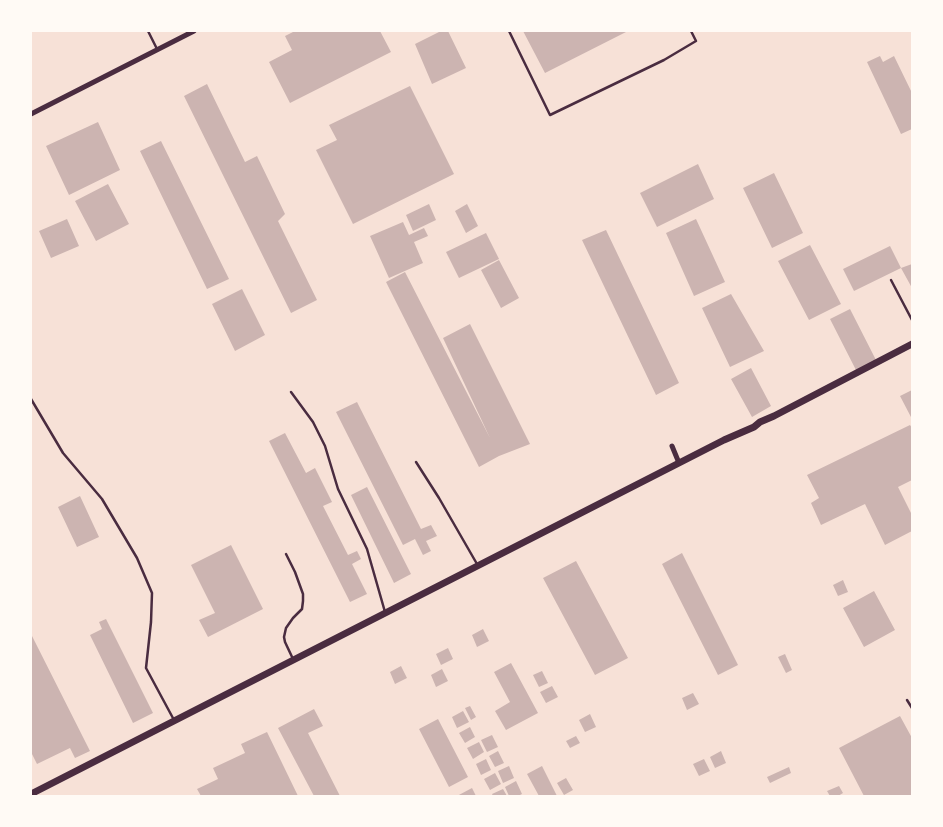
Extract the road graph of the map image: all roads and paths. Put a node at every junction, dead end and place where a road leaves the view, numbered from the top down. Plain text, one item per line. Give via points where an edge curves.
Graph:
1 (148, 31) edge
2 (194, 31) edge
3 (509, 31) edge
4 (691, 31) edge
5 (157, 49) junction
6 (31, 114) edge
7 (891, 280) dead end
8 (912, 320) edge
9 (912, 344) edge
10 (291, 392) dead end
11 (31, 399) edge
12 (672, 446) dead end
13 (416, 462) dead end
14 (679, 463) junction
15 (286, 554) dead end
16 (478, 566) junction
17 (385, 613) junction
18 (294, 660) junction
19 (907, 700) dead end
20 (912, 708) edge
21 (174, 721) junction
22 (31, 794) edge

1 - 5 lane
2 - 5 street
3 - 4 lane via 550,115 688,46 696,41
5 - 6 street
7 - 8 lane
9 - 14 street
10 - 17 lane via 313,422 325,446 338,489 367,549
11 - 21 lane via 62,453 102,499 137,558 152,593 146,668
12 - 14 street
13 - 16 lane
14 - 16 street
15 - 18 lane via 303,594 302,609 286,628 284,637
16 - 17 street
17 - 18 street
18 - 21 street
19 - 20 lane
21 - 22 street

